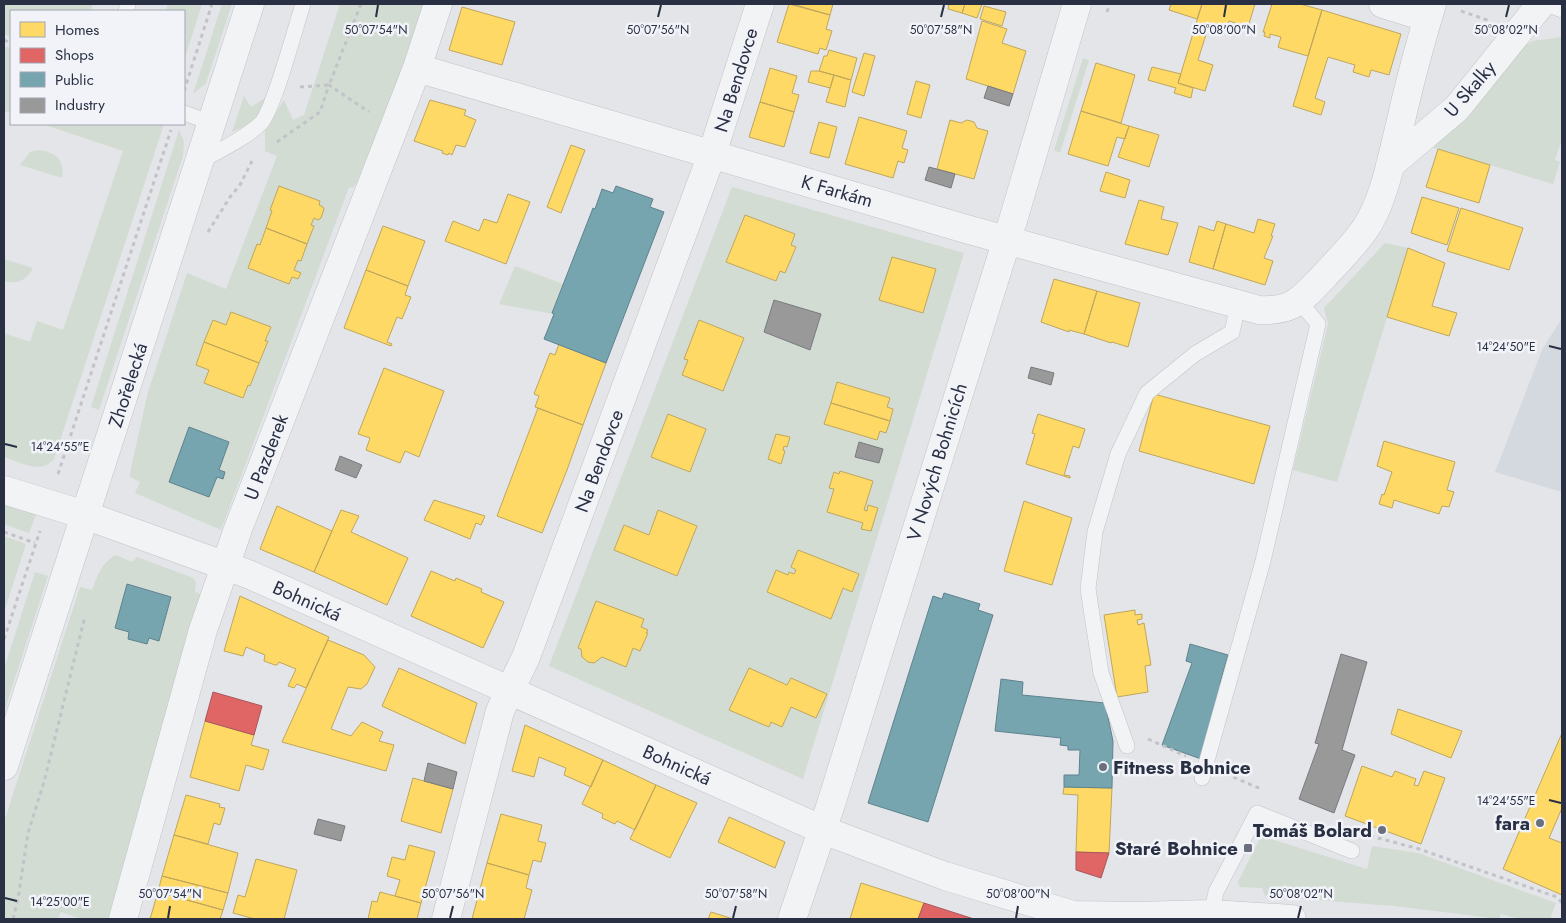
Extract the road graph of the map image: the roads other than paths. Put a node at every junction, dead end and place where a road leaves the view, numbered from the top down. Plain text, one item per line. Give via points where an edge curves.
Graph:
1 (250, 4) edge
2 (303, 4) edge
3 (438, 4) edge
4 (760, 4) edge
5 (1077, 4) edge
6 (1382, 4) edge
7 (1541, 4) edge
8 (1546, 4) edge
9 (1438, 10) edge
10 (1562, 10) edge
11 (416, 68) junction
12 (185, 113) edge
13 (212, 123) junction
14 (712, 154) junction
15 (200, 161) junction
16 (1390, 165) junction
17 (1007, 240) junction
18 (1300, 302) junction
19 (1249, 308) junction
20 (4, 490) edge
21 (85, 515) junction
22 (224, 566) junction
23 (510, 691) junction
24 (1127, 746) dead end
25 (4, 766) edge
26 (1204, 771) road end
27 (823, 830) junction
28 (1352, 851) dead end
29 (1211, 914) junction
30 (1134, 917) edge
31 (123, 919) edge
32 (446, 919) edge
33 (792, 919) edge
34 (1292, 919) edge

1 - 13 street, Zhořelecká
2 - 15 lane via 262,122 241,139
3 - 11 street, U Pazderek
4 - 14 street, Na Bendovce
5 - 17 street, V Nových Bohnicích
6 - 9 street
7 - 16 street, U Skalky via 1457,108
8 - 10 lane
9 - 16 street
11 - 14 street, K Farkám
11 - 22 street, U Pazderek
12 - 13 lane
13 - 15 street, Zhořelecká
14 - 17 street, K Farkám
14 - 23 street, Na Bendovce via 533,638
15 - 21 street, Zhořelecká
16 - 18 street via 1365,229
17 - 19 street, K Farkám
17 - 27 street, V Nových Bohnicích
18 - 19 street via 1275,311
18 - 26 lane via 1318,324 1263,561
19 - 24 lane via 1232,332 1194,354 1147,393 1118,454 1095,532 1088,589 1101,673
20 - 21 street, Bohnická
21 - 22 street, Bohnická
21 - 25 street, Zhořelecká
22 - 23 street, Bohnická
22 - 31 street, U Pazderek via 203,630
23 - 27 street, Bohnická
23 - 32 street, Na Bendovce via 500,711
27 - 30 street, Bohnická via 945,876 1073,915
27 - 33 street, V Nových Bohnicích
28 - 29 lane via 1256,812 1216,892
29 - 30 street, Bohnická
29 - 34 street, Bohnická

